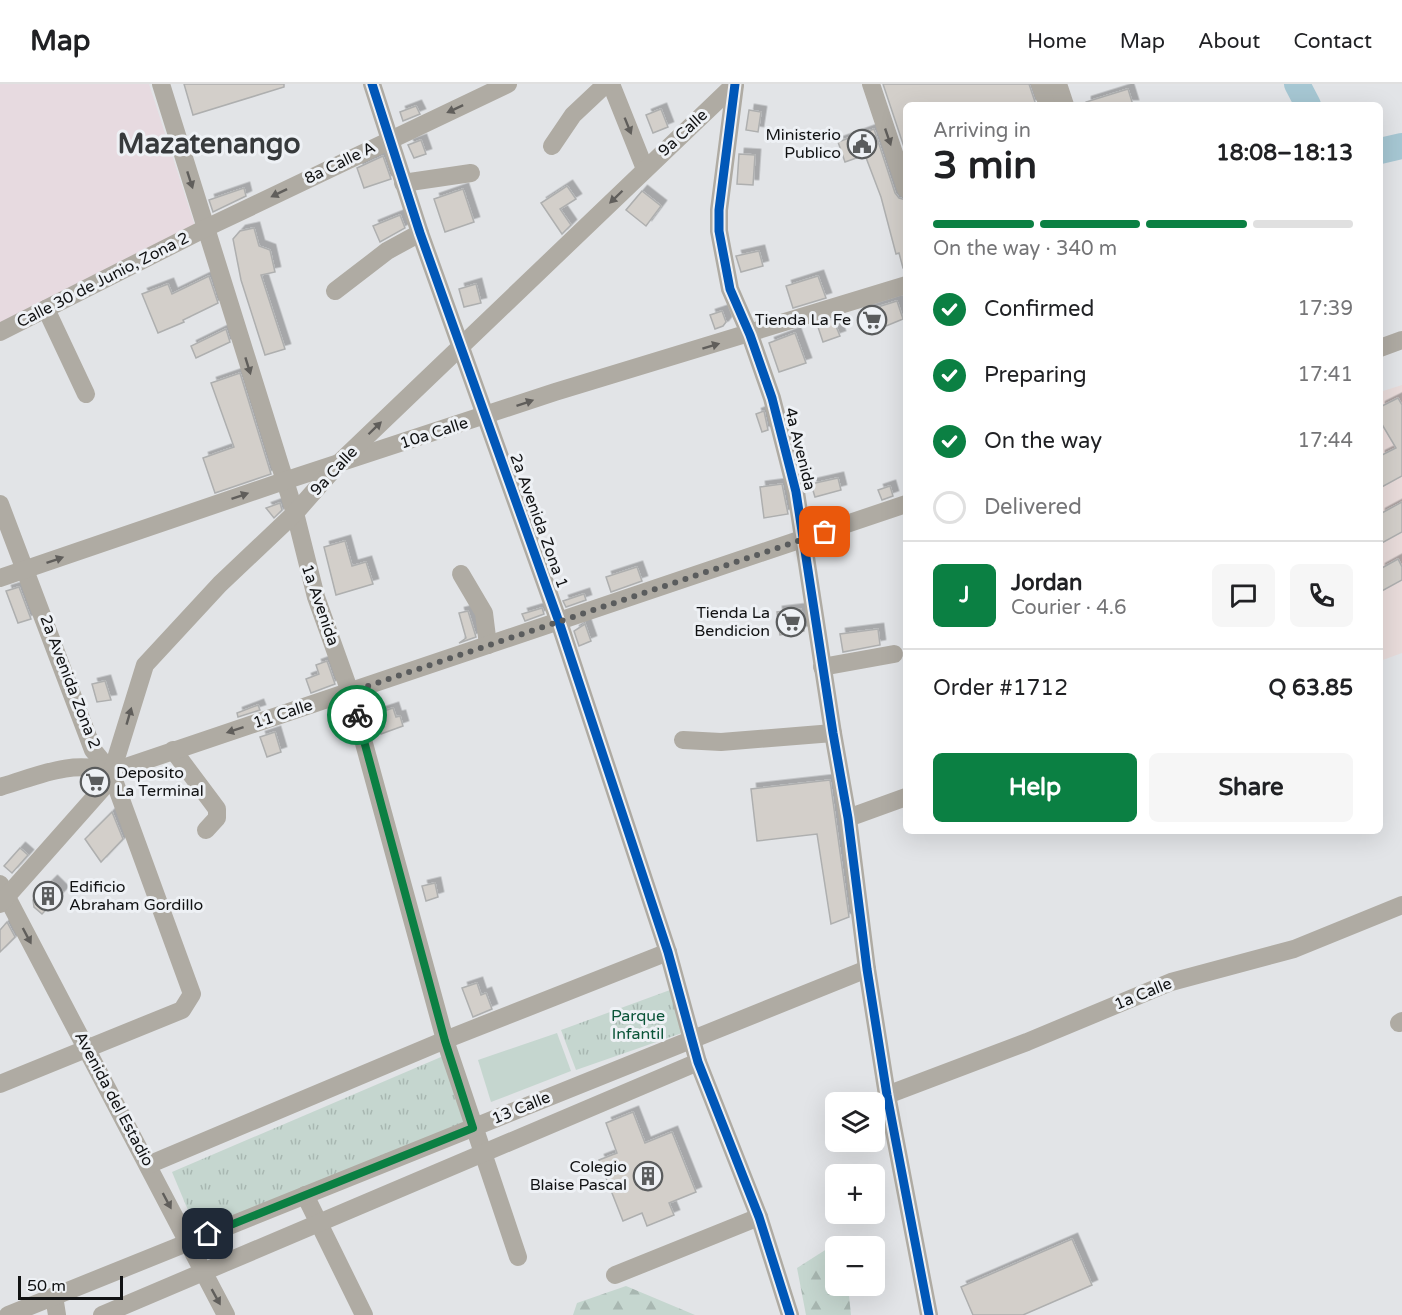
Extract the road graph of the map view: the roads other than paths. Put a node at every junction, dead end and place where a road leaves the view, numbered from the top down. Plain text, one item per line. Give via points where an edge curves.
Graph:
1 (161, 84) edge
2 (372, 84) edge
3 (508, 84) edge
4 (606, 84) edge
5 (611, 84) edge
6 (738, 84) edge
7 (871, 84) edge
8 (1040, 84) edge
9 (1058, 84) edge
10 (1047, 102) edge
11 (1064, 102) edge
12 (389, 139) junction
13 (552, 146) dead end
14 (645, 169) junction
15 (471, 173) dead end
16 (903, 180) edge
17 (403, 183) junction
18 (206, 228) junction
19 (420, 233) junction
20 (903, 286) edge
21 (335, 291) dead end
22 (46, 309) junction
23 (0, 332) edge
24 (750, 335) junction
25 (1402, 340) edge
26 (461, 345) junction
27 (1383, 347) edge
28 (86, 394) dead end
29 (486, 416) junction
30 (339, 463) junction
31 (284, 481) junction
32 (0, 504) edge
33 (903, 505) edge
34 (295, 513) junction
35 (805, 538) junction
36 (27, 569) junction
37 (461, 574) dead end
38 (0, 578) edge
39 (559, 622) junction
40 (488, 645) junction
41 (894, 654) dead end
42 (822, 667) junction
43 (350, 692) junction
44 (832, 733) junction
45 (683, 740) dead end
46 (173, 750) junction
47 (111, 772) junction
48 (0, 787) edge
49 (903, 798) edge
50 (849, 818) junction
51 (206, 830) dead end
52 (2, 895) edge
53 (1402, 905) edge
54 (668, 952) junction
55 (867, 969) junction
56 (692, 1040) junction
57 (445, 1041) junction
58 (87, 1049) junction
59 (698, 1062) junction
60 (0, 1084) edge
61 (887, 1095) junction
62 (473, 1128) junction
63 (484, 1154) junction
64 (148, 1165) junction
65 (305, 1195) junction
66 (759, 1217) junction
67 (319, 1223) junction
68 (189, 1242) junction
69 (518, 1257) dead end
70 (203, 1272) junction
71 (615, 1275) dead end
72 (54, 1296) junction
73 (932, 1311) edge
74 (8, 1315) edge
75 (57, 1315) edge
76 (102, 1315) edge
77 (226, 1315) edge
78 (364, 1315) edge
79 (790, 1315) edge

1 -> 18 street, 1a Avenida
2 - 12 street, 2a Avenida Zona 1
3 -> 12 street, 8a Calle A
4 - 13 street via 573,115
5 -> 14 street
6 - 14 street, 9a Calle
6 - 24 street, 4a Avenida via 719,231 730,289
7 -> 16 street
8 - 10 street
9 - 11 street
12 - 17 street, 2a Avenida Zona 1
12 -> 18 street, 8a Calle A
14 -> 26 street, 9a Calle
15 - 17 street
17 - 19 street, 2a Avenida Zona 1
18 - 22 street, Calle 30 de Junio, Zona 2
18 -> 31 street, 1a Avenida
19 - 21 street via 387,251
19 - 26 street, 2a Avenida Zona 1
20 - 24 street, 10a Calle
22 - 23 street, Calle 30 de Junio, Zona 2
22 - 28 street
29 -> 24 street, 10a Calle
24 - 35 street, 4a Avenida via 772,398
25 - 27 street
26 - 29 street, 2a Avenida Zona 1
30 -> 26 street, 9a Calle
29 - 30 street, 10a Calle
29 - 39 street, 2a Avenida Zona 1
30 - 31 street, 10a Calle
30 - 34 street, 9a Calle
31 - 34 street, 1a Avenida
36 -> 31 street, 10a Calle
32 - 36 street, 2a Avenida Zona 2
33 - 35 street, 11 Calle
34 - 43 street, 1a Avenida via 316,597
47 -> 34 street, 9a Calle via 146,665 220,584
35 - 39 street, 11 Calle
35 - 42 street, 4a Avenida
36 - 38 street, 10a Calle
36 - 47 street, 2a Avenida Zona 2 via 93,750
37 - 40 street via 484,613
39 - 40 street, 11 Calle
39 - 54 street, 2a Avenida Zona 1
40 - 43 street, 11 Calle
41 - 42 street
42 - 44 street, 4a Avenida
43 -> 46 street, 11 Calle
43 - 57 street, 1a Avenida
44 - 45 street via 721,742
44 - 50 street, 4a Avenida
46 - 47 street, 11 Calle
46 - 51 street via 217,809 217,818
47 - 48 street via 91,765 74,765
47 - 52 street, 9a Calle via 104,786
47 - 58 street, 2a Avenida Zona 2 via 192,994 182,1010
49 - 50 street
50 - 55 street, 4a Avenida
52 -> 58 street, Avenida del Estadio
53 - 61 street, 1a Calle via 1294,949 1171,982
54 - 56 street, 2a Avenida Zona 1
54 - 57 street
55 - 56 street, 13 Calle
55 - 61 street, 4a Avenida
56 - 59 street, 2a Avenida Zona 1
56 - 62 street, 13 Calle
57 - 62 street, 1a Avenida
57 - 64 street
58 - 60 street
58 - 64 street, Avenida del Estadio
59 - 63 street, 13 Calle
59 - 66 street, 2a Avenida Zona 1
61 - 73 street, 4a Avenida
62 - 63 street, 1a Avenida
62 - 65 street, 13 Calle
63 - 67 street, 13 Calle
63 - 69 street, 1a Avenida
64 -> 68 street, Avenida del Estadio
65 - 67 street
65 - 68 street, 13 Calle
66 - 71 street
66 - 79 street, 2a Avenida Zona 1
67 - 70 street, 13 Calle
67 - 78 street
68 - 70 street, Avenida del Estadio
68 - 72 street, 13 Calle
70 - 76 street, 13 Calle
70 -> 77 street, Avenida del Estadio
72 - 74 street, 13 Calle
72 - 75 street

